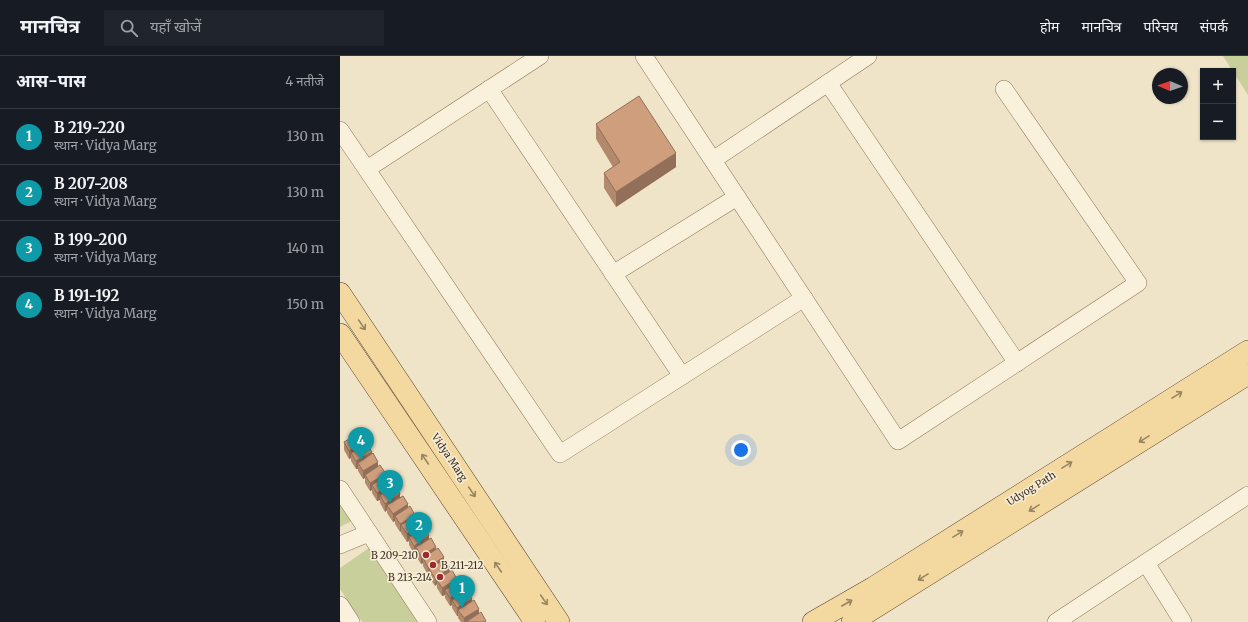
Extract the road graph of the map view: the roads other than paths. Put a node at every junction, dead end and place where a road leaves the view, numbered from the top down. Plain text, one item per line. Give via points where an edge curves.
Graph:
1 (540, 56) edge
2 (644, 56) edge
3 (868, 56) edge
4 (828, 83) junction
5 (1004, 88) dead end
6 (489, 89) junction
7 (340, 130) edge
8 (713, 160) junction
9 (367, 169) junction
10 (737, 197) junction
11 (613, 274) junction
12 (340, 293) edge
13 (804, 298) junction
14 (340, 334) edge
15 (1248, 351) edge
16 (1017, 362) junction
17 (1248, 374) edge
18 (682, 376) junction
19 (340, 489) edge
20 (1248, 495) edge
21 (369, 533) junction
22 (340, 545) edge
23 (1146, 562) junction
24 (340, 605) edge
25 (351, 622) edge
26 (428, 622) edge
27 (535, 622) edge
28 (559, 622) edge
29 (813, 622) edge
30 (852, 622) edge
31 (1056, 622) edge
32 (1183, 622) edge

1 - 6 street
2 - 8 street
3 - 4 street
4 - 8 street
4 - 16 street
5 - 16 street via 1138,283
6 - 9 street
6 - 11 street
7 - 9 street
8 - 10 street
9 - 18 street via 560,454
10 - 11 street
10 - 13 street
11 - 18 street
12 -> 28 main road, Vidya Marg
13 - 16 street via 898,441
13 - 18 street
27 -> 14 main road
29 -> 15 main road, Udyog Path via 874,587
17 -> 30 main road, Udyog Path
19 - 21 street
20 - 23 street
21 - 22 street
21 - 26 street
23 - 31 street
23 - 32 street
24 - 25 street

